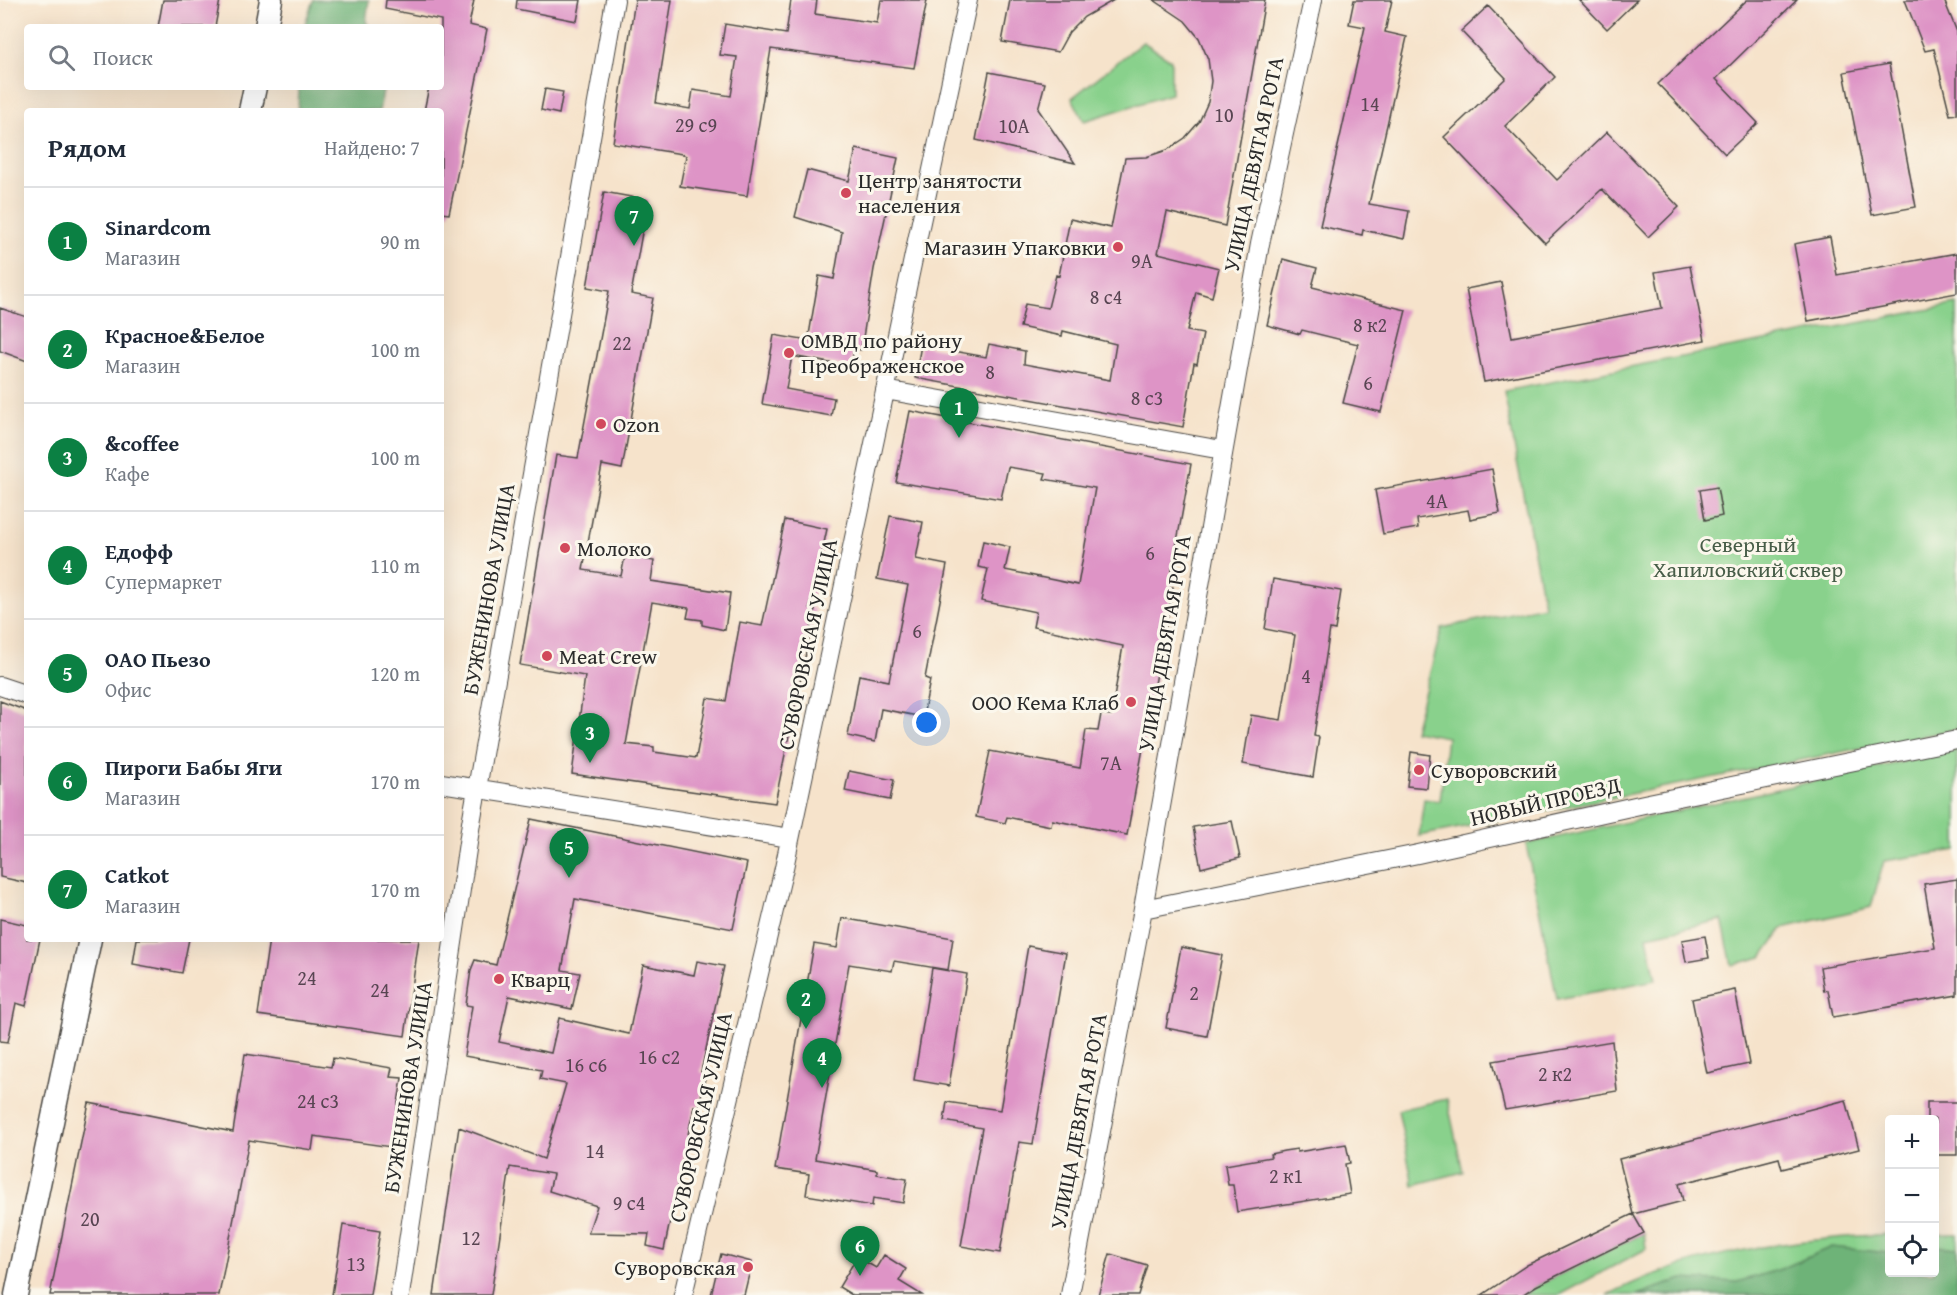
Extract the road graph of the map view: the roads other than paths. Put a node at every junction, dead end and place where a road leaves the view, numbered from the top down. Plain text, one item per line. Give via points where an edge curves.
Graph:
1 (271, 0) edge
2 (615, 0) edge
3 (968, 0) edge
4 (1313, 0) edge
5 (267, 24) edge
6 (254, 90) edge
7 (251, 108) edge
8 (885, 390) junction
9 (1221, 450) junction
10 (0, 686) edge
11 (24, 694) edge
12 (1957, 740) edge
13 (444, 784) edge
14 (476, 789) junction
15 (790, 838) junction
16 (1143, 909) junction
17 (89, 942) edge
18 (16, 1295) edge
19 (400, 1295) edge
20 (683, 1295) edge
21 (1070, 1295) edge

1 - 5 street
2 - 14 street, БУЖЕНИНОВА УЛИЦА
3 - 8 street, СУВОРОВСКАЯ УЛИЦА
4 - 9 street, УЛИЦА ДЕВЯТАЯ РОТА via 1260,244
6 - 7 street
8 - 9 street
8 - 15 street, СУВОРОВСКАЯ УЛИЦА
9 - 16 street, УЛИЦА ДЕВЯТАЯ РОТА
10 - 11 street
12 - 16 street, НОВЫЙ ПРОЕЗД
13 - 14 street
14 - 15 street
14 - 19 street, БУЖЕНИНОВА УЛИЦА
15 - 20 street, СУВОРОВСКАЯ УЛИЦА
16 - 21 street, УЛИЦА ДЕВЯТАЯ РОТА
17 - 18 street

